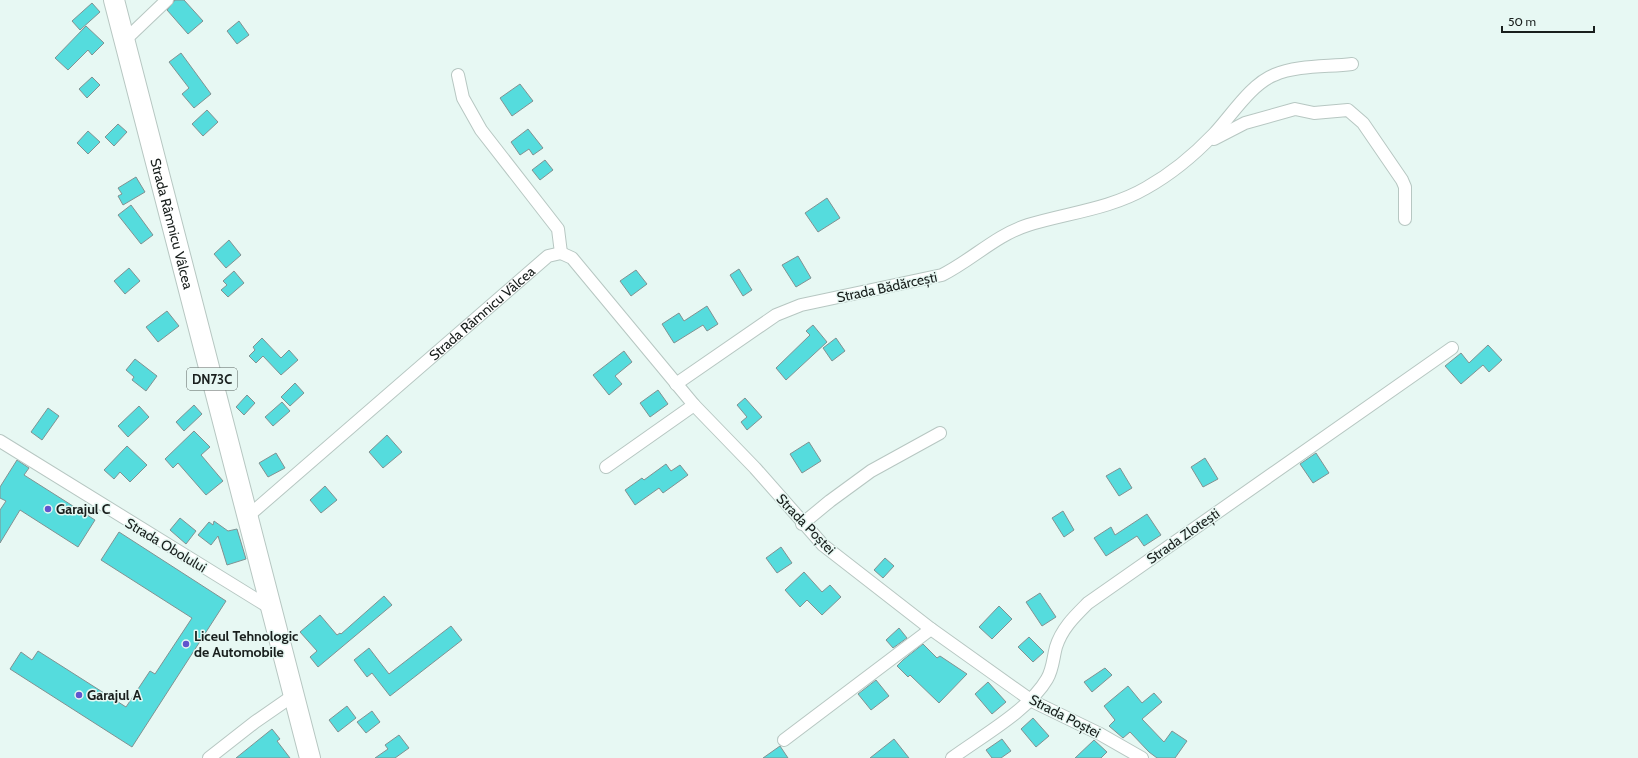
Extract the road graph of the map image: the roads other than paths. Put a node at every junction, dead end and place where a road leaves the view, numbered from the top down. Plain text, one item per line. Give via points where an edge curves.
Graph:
1 (114, 0) edge
2 (167, 0) edge
3 (124, 41) junction
4 (1352, 64) dead end
5 (458, 75) dead end
6 (1206, 143) junction
7 (1405, 219) dead end
8 (561, 253) junction
9 (1452, 348) dead end
10 (676, 384) junction
11 (694, 405) junction
12 (940, 433) dead end
13 (0, 441) edge
14 (606, 467) dead end
15 (247, 517) junction
16 (802, 524) junction
17 (272, 609) junction
18 (931, 629) junction
19 (294, 695) junction
20 (1032, 701) junction
21 (784, 740) dead end
22 (209, 758) edge
23 (310, 758) edge
24 (952, 758) edge
25 (1142, 758) edge

1 - 3 main road, Strada Râmnicu Vâlcea / DN73C
2 - 3 street
3 - 15 main road, Strada Râmnicu Vâlcea / DN73C
4 - 6 street, Strada Bădărcești via 1290,70 1273,75 1258,85
5 - 8 street via 463,98 481,130 558,229
6 - 7 street, Strada Bădărcești via 1245,123 1295,109 1314,113 1348,110 1363,123 1402,180 1405,188
6 - 10 street, Strada Bădărcești via 1187,160 1145,189 1115,202 1027,225 998,239 942,275 801,305 776,315
8 - 10 street, Strada Poștei via 572,258
8 - 15 street, Strada Râmnicu Vâlcea via 548,256
9 - 20 street, Strada Zlotești via 1088,603 1065,628 1056,648 1048,679
10 - 11 street, Strada Poștei
11 - 14 street
11 - 16 street, Strada Poștei via 755,468
12 - 16 street via 871,471
13 - 17 street, Strada Obolului
15 - 17 main road, Strada Râmnicu Vâlcea / DN73C
16 - 18 street, Strada Poștei via 823,545
17 - 19 main road, Strada Râmnicu Vâlcea / DN73C
18 - 20 street, Strada Poștei
18 - 21 street
19 - 22 street
19 - 23 main road, Strada Râmnicu Vâlcea / DN73C
20 - 24 street, Strada Zlotești
20 - 25 street, Strada Poștei

